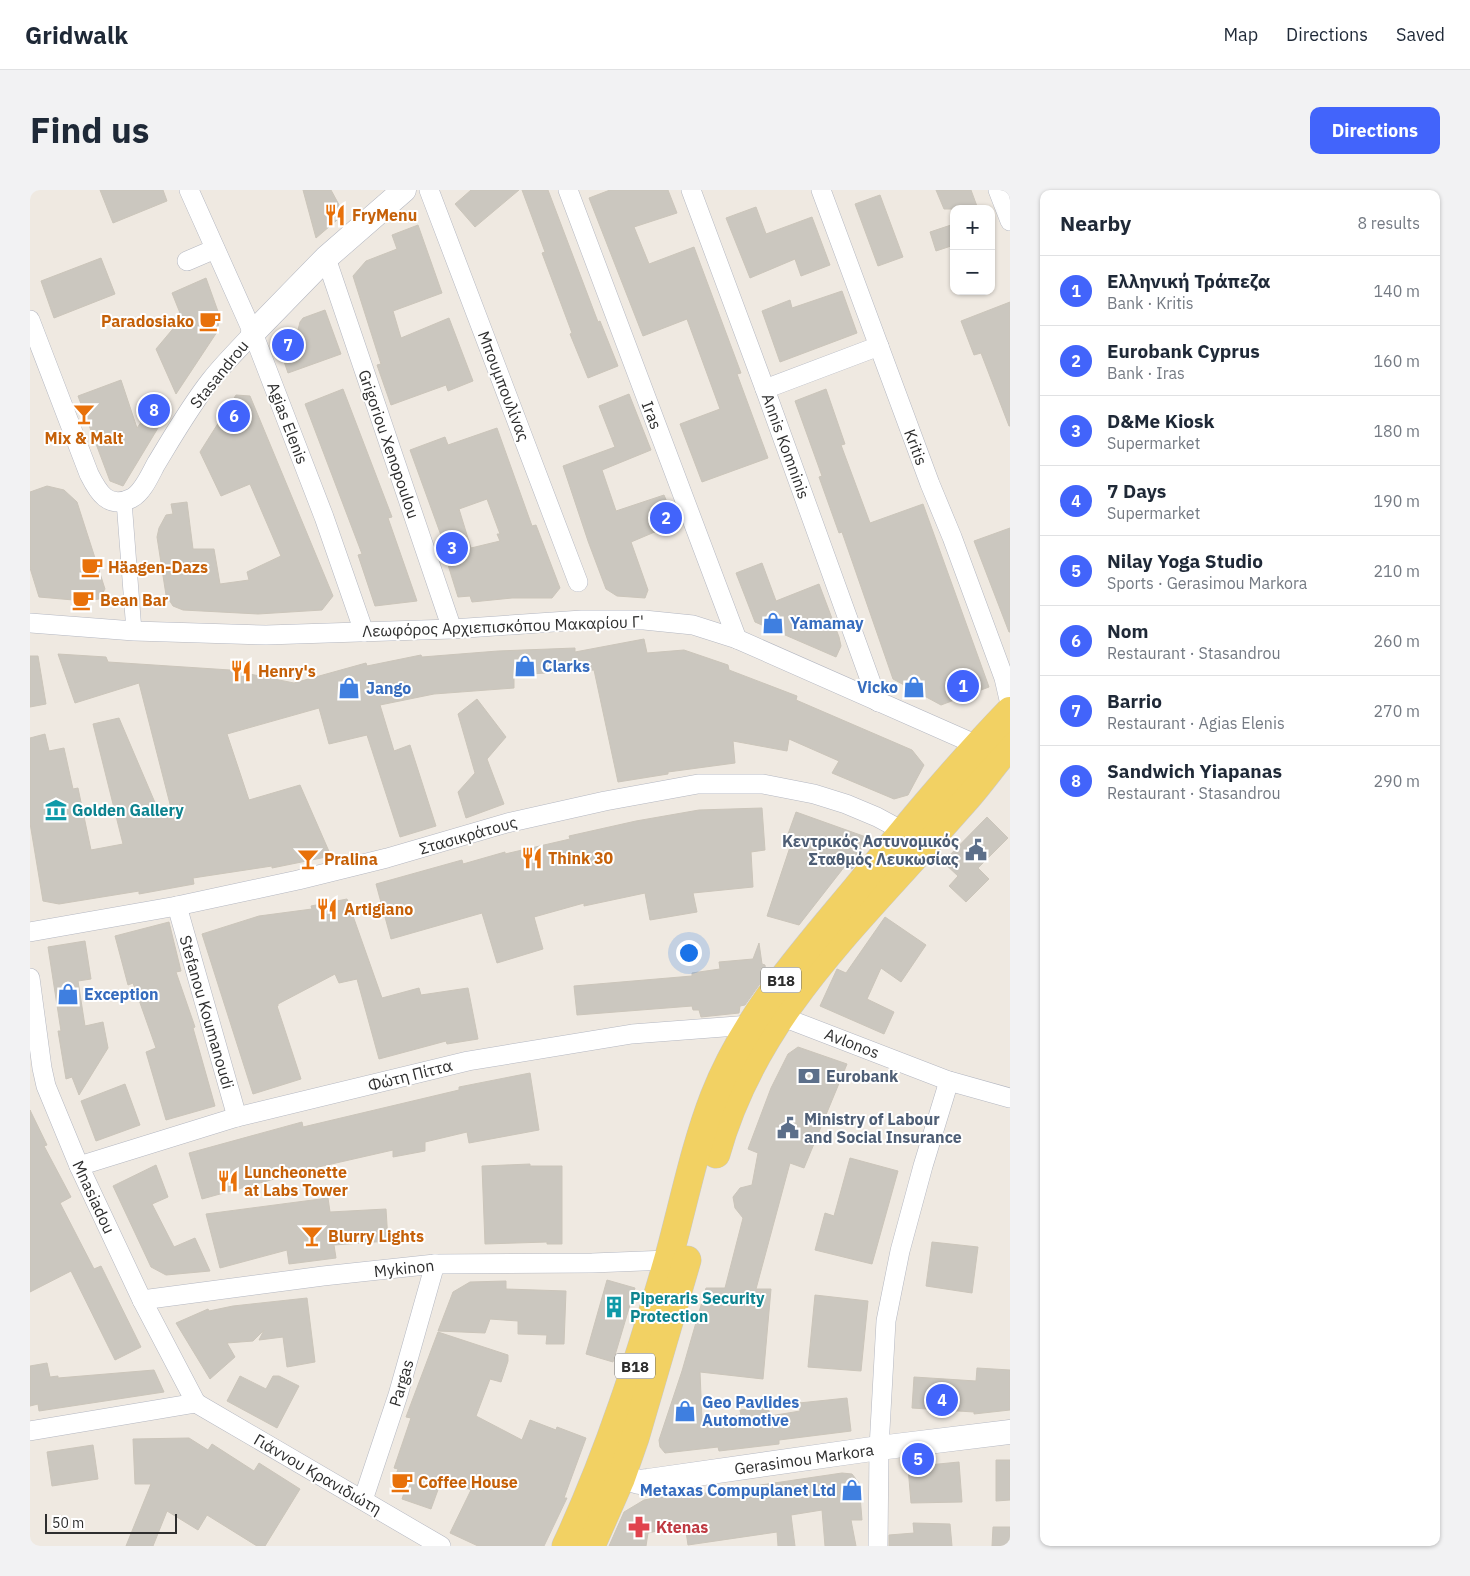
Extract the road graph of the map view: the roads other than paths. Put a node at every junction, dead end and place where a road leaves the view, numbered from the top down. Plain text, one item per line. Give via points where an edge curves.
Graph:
1 (189, 190) edge
2 (404, 190) edge
3 (430, 190) edge
4 (568, 190) edge
5 (692, 190) edge
6 (821, 190) edge
7 (998, 190) edge
8 (1010, 221) edge
9 (215, 248) junction
10 (326, 258) junction
11 (187, 261) dead end
12 (30, 320) edge
13 (253, 333) junction
14 (879, 346) junction
15 (766, 389) junction
16 (124, 501) junction
17 (578, 582) dead end
18 (30, 623) edge
19 (452, 629) junction
20 (134, 631) junction
21 (364, 632) junction
22 (734, 633) junction
23 (878, 702) junction
24 (1010, 704) edge
25 (1010, 711) edge
26 (1000, 750) edge
27 (903, 831) junction
28 (177, 906) junction
29 (30, 932) edge
30 (30, 978) edge
31 (780, 1016) junction
32 (750, 1025) junction
33 (950, 1081) junction
34 (1010, 1098) edge
35 (237, 1118) junction
36 (79, 1166) junction
37 (668, 1260) junction
38 (435, 1264) junction
39 (142, 1300) junction
40 (196, 1403) junction
41 (30, 1431) edge
42 (1010, 1432) edge
43 (879, 1448) junction
44 (610, 1474) junction
45 (363, 1500) junction
46 (441, 1546) edge
47 (566, 1546) edge
48 (591, 1546) edge
49 (878, 1546) edge

1 - 9 street, Agias Elenis
2 - 10 street, Stasandrou
3 - 17 street, Μπουμπουλίνας
4 - 22 street, Iras
5 - 15 street, Annis Komninis
6 - 14 street, Kritis
7 - 8 street
9 - 11 street
9 - 13 street, Agias Elenis
10 - 13 street, Stasandrou
10 - 19 street, Grigoriou Xenopoulou
12 - 16 street via 97,491 109,500
13 - 16 street, Stasandrou via 211,380 180,422 138,494
13 - 21 street, Agias Elenis via 324,517
14 - 15 street
14 - 24 street, Kritis via 1004,678
15 - 23 street, Annis Komninis
16 - 20 street
18 - 20 street, Λεωφόρος Αρχιεπισκόπου Μακαρίου Γ'
19 - 21 street, Λεωφόρος Αρχιεπισκόπου Μακαρίου Γ'
19 - 22 street, Λεωφόρος Αρχιεπισκόπου Μακαρίου Γ' via 582,620 644,620
20 - 21 street, Λεωφόρος Αρχιεπισκόπου Μακαρίου Γ' via 266,635
22 - 23 street, Λεωφόρος Αρχιεπισκόπου Μακαρίου Γ'
23 - 26 street, Λεωφόρος Αρχιεπισκόπου Μακαρίου Γ'
25 - 26 main road, B18
26 - 27 main road, B18
26 - 31 main road, B18 via 968,797 822,962
27 - 28 street, Στασικράτους via 846,804 814,794 763,784 698,784 516,821 388,858
27 - 32 main road, B18 via 788,970
28 - 29 street, Στασικράτους
28 - 35 street, Stefanou Koumanoudi
30 - 36 street, Mnasiadou via 46,1086
31 - 33 street, Avlonos
31 - 44 main road, B18 via 762,1044 720,1136 675,1304 634,1438
32 - 35 street, Φώτη Πίττα via 632,1034 468,1061
32 - 37 main road, B18 via 714,1096
33 - 34 street, Avlonos
33 - 43 street via 900,1251 886,1321
35 - 36 street, Φώτη Πίττα
36 - 39 street, Mnasiadou
37 - 38 street, Mykinon
37 - 44 main road, B18 via 623,1406
38 - 39 street, Mykinon
38 - 45 street, Pargas via 398,1395
39 - 40 street, Mnasiadou
40 - 41 street
40 - 45 street, Γιάννου Κρανιδιώτη
42 - 43 street, Gerasimou Markora
43 - 44 street, Gerasimou Markora via 639,1482
43 - 49 street
44 - 47 main road, B18
44 - 48 main road, B18
45 - 46 street, Γιάννου Κρανιδιώτη

